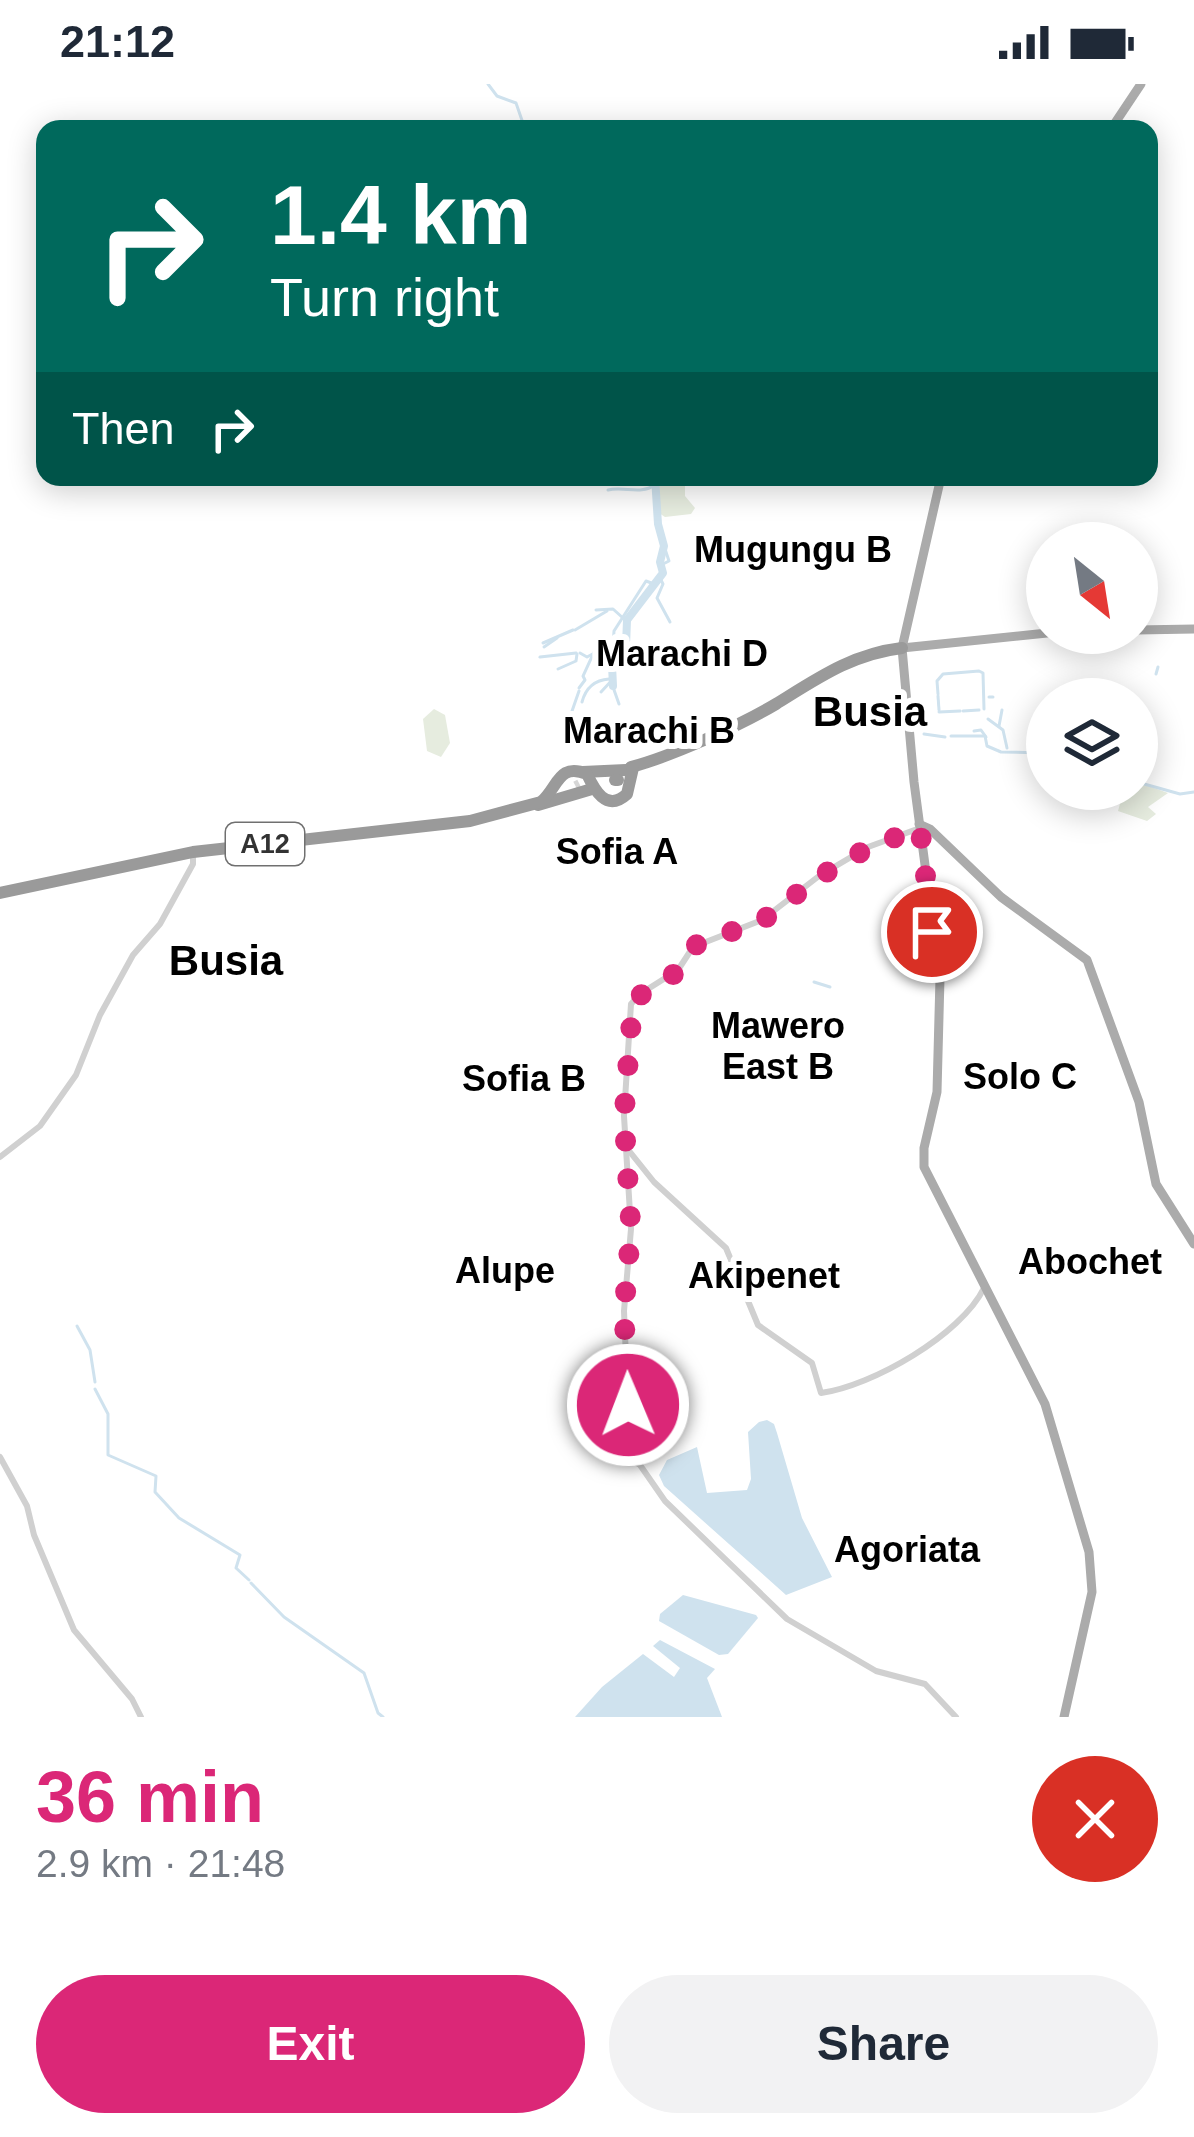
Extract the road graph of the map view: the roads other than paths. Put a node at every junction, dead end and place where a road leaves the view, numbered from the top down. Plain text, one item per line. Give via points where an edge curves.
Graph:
1 (1141, 84) edge
2 (1118, 120) edge
3 (939, 486) edge
4 (1158, 629) edge
5 (1194, 629) edge
6 (1026, 634) edge
7 (902, 649) junction
8 (920, 826) junction
9 (193, 852) junction
10 (0, 893) edge
11 (624, 1144) junction
12 (0, 1157) edge
13 (1194, 1244) edge
14 (983, 1288) junction
15 (0, 1457) edge
16 (141, 1717) edge
17 (956, 1717) edge
18 (1064, 1717) edge

1 - 2 main road
3 - 7 main road
4 - 5 main road
6 - 7 main road
7 - 8 main road
7 - 9 highway, A12 via 841,664 773,706 531,806 470,821
8 - 11 street via 819,877 763,920 696,945 674,974 635,998
8 - 13 main road via 1087,960 1139,1102 1156,1184
8 - 14 main road via 940,978 926,1174
9 - 10 highway, A12
9 - 12 street via 160,924 100,1015 76,1075 40,1126
11 - 14 street via 654,1183 726,1247 754,1320 812,1363 821,1393 883,1370 954,1329
11 - 17 street via 628,1405 614,1450 640,1465 665,1501 787,1619 876,1671 925,1684
14 - 18 main road via 1045,1404 1091,1558 1092,1592
15 - 16 street via 74,1630

